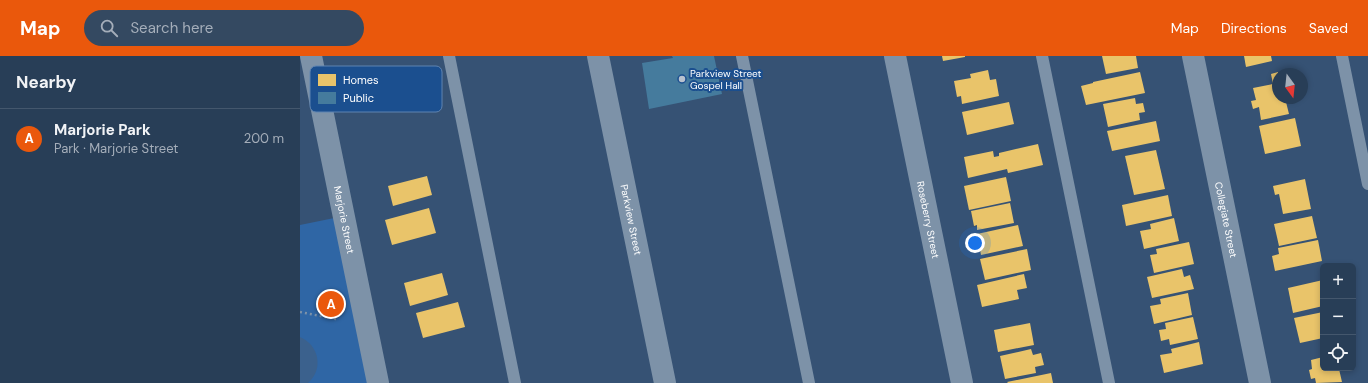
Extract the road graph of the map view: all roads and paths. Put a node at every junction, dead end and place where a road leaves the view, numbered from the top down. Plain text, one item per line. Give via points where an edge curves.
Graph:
1 (311, 56) edge
2 (449, 56) edge
3 (598, 56) edge
4 (742, 56) edge
5 (895, 56) edge
6 (1042, 56) edge
7 (1193, 56) edge
8 (1342, 56) edge
9 (313, 66) edge
10 (322, 112) edge
11 (1368, 184) edge
12 (300, 312) edge
13 (336, 319) dead end
14 (378, 383) edge
15 (515, 383) edge
16 (665, 383) edge
17 (809, 383) edge
18 (962, 383) edge
19 (1109, 383) edge
20 (1260, 383) edge

1 - 9 street, Marjorie Street
2 - 15 lane
3 - 16 street, Parkview Street
4 - 17 lane
5 - 18 street, Roseberry Street
6 - 19 lane
7 - 20 street, Collegiate Street
8 - 11 lane
10 - 14 street, Marjorie Street
12 - 13 path

